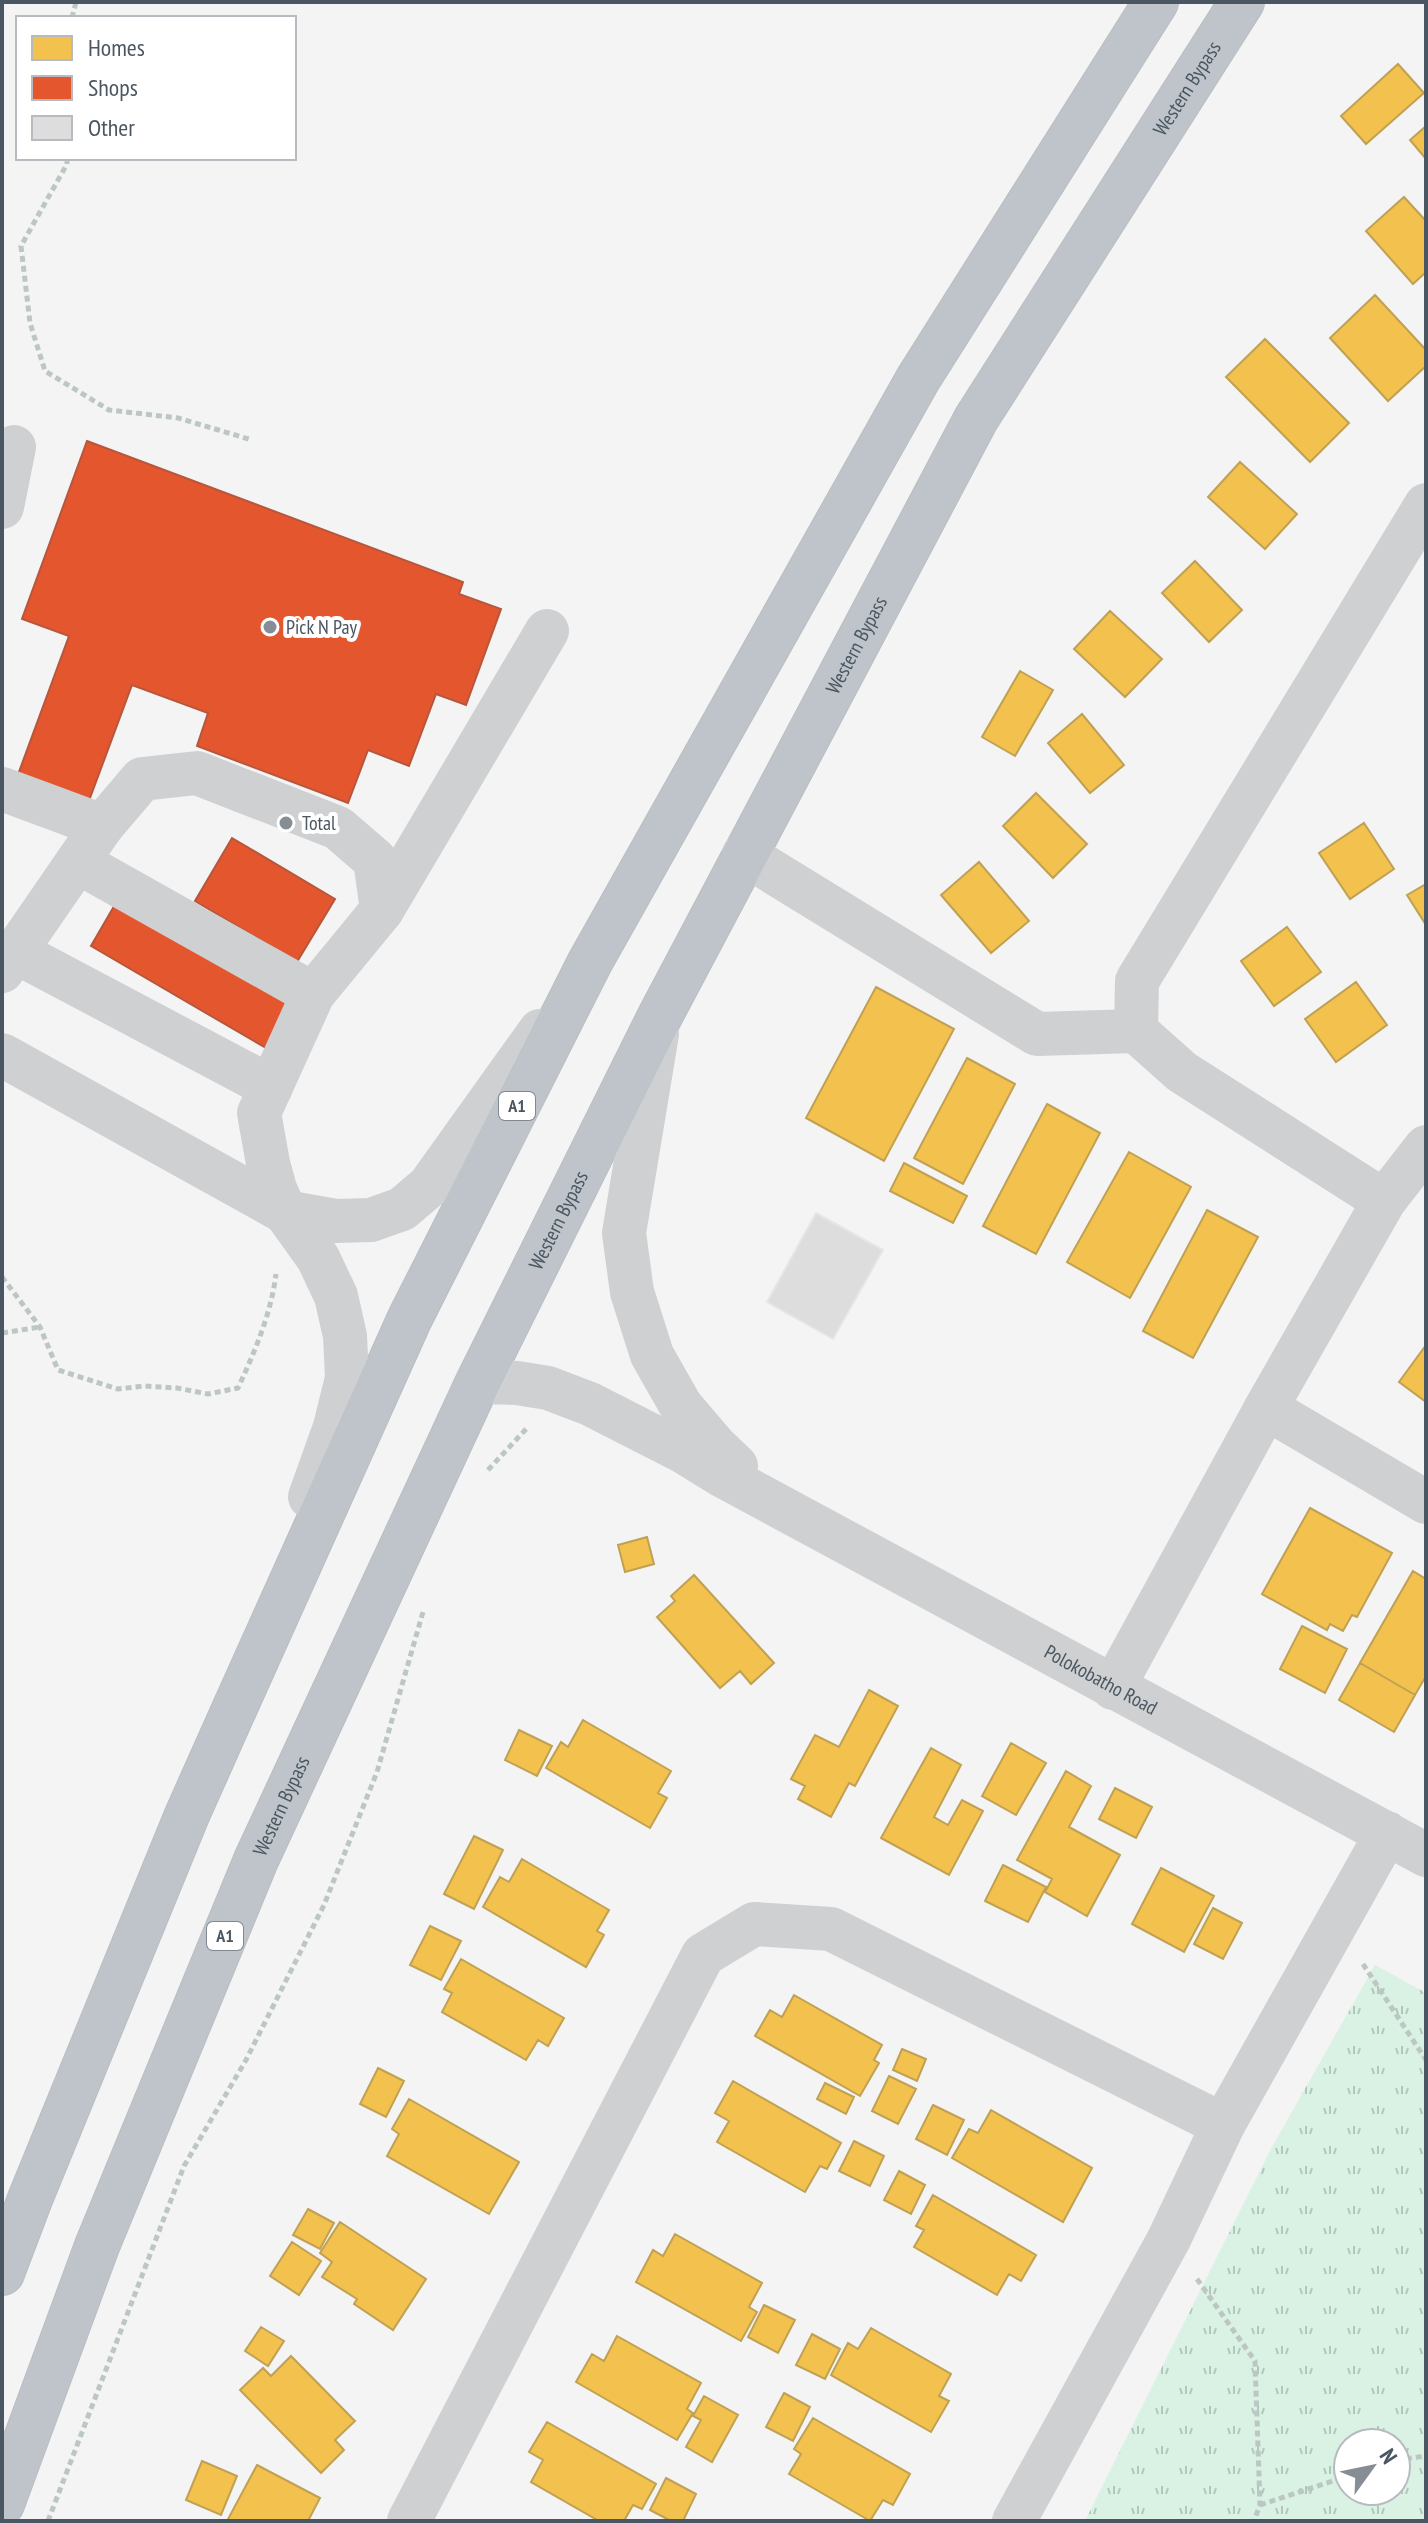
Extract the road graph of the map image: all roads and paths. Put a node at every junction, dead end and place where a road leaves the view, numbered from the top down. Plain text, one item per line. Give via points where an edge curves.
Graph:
1 (1156, 2) edge
2 (1242, 2) edge
3 (67, 160) edge
4 (252, 440) dead end
5 (14, 447) dead end
6 (1426, 505) edge
7 (2, 507) edge
8 (547, 631) dead end
9 (2, 789) edge
10 (102, 826) junction
11 (744, 854) junction
12 (78, 862) junction
13 (382, 910) junction
14 (9, 962) edge
15 (590, 962) junction
16 (313, 994) junction
17 (660, 1016) junction
18 (1136, 1031) junction
19 (2, 1055) edge
20 (271, 1087) junction
21 (1426, 1147) edge
22 (1384, 1201) junction
23 (285, 1212) junction
24 (2, 1277) edge
25 (40, 1327) junction
26 (2, 1333) edge
27 (478, 1382) junction
28 (548, 1388) junction
29 (1266, 1408) junction
30 (485, 1473) dead end
31 (1426, 1502) edge
32 (775, 1504) junction
33 (423, 1612) dead end
34 (1113, 1688) junction
35 (232, 1714) junction
36 (1387, 1833) junction
37 (1426, 1855) edge
38 (1336, 1923) junction
39 (1426, 2060) edge
40 (1223, 2125) junction
41 (1169, 2239) junction
42 (2, 2273) edge
43 (1332, 2481) edge
44 (2, 2504) edge
45 (1260, 2505) junction
46 (48, 2521) edge
47 (409, 2521) edge
48 (1014, 2521) edge
49 (1254, 2521) edge

1 - 15 highway, A1 via 918,379
2 - 11 highway, Western Bypass / A1 via 976,419
3 - 4 path via 21,246 30,323 45,371 109,410 178,418
5 - 7 street
6 - 18 street via 1137,981
8 - 13 street
9 - 10 street
10 - 12 street
10 - 13 street via 142,779 197,773 338,828 375,860
11 - 17 highway, Western Bypass / A1
11 - 18 street via 1037,1034
12 - 14 street
12 - 16 street
13 - 16 street
14 - 20 street
15 - 23 street via 429,1186 402,1209 371,1220 336,1221
15 - 35 highway, A1 via 410,1318
16 - 20 street
17 - 27 highway, Western Bypass / A1
17 - 32 street via 624,1233 632,1292 652,1355 681,1406
18 - 22 street via 1182,1072
19 - 23 street
20 - 23 street via 259,1113
21 - 22 street
22 - 29 street
23 - 25 path via 273,1299 238,1388 208,1394 166,1387 118,1389 58,1370
23 - 35 street via 318,1258 336,1296 347,1378 335,1427
24 - 25 path
25 - 26 path
27 - 28 street, Polokobatho Road
27 - 44 highway, Western Bypass / A1 via 256,1860 97,2246
28 - 30 path via 525,1432
28 - 32 street, Polokobatho Road via 643,1431
29 - 31 street
29 - 34 street
32 - 34 street, Polokobatho Road
33 - 46 path via 377,1772 324,1905 246,2060 184,2166
34 - 36 street, Polokobatho Road
35 - 42 highway, A1
36 - 37 street, Polokobatho Road
36 - 38 street
38 - 39 path
38 - 40 street
40 - 41 street
40 - 47 street via 831,1929 754,1924 703,1955
41 - 45 path via 1255,2361
41 - 48 street
43 - 45 path
45 - 49 path

